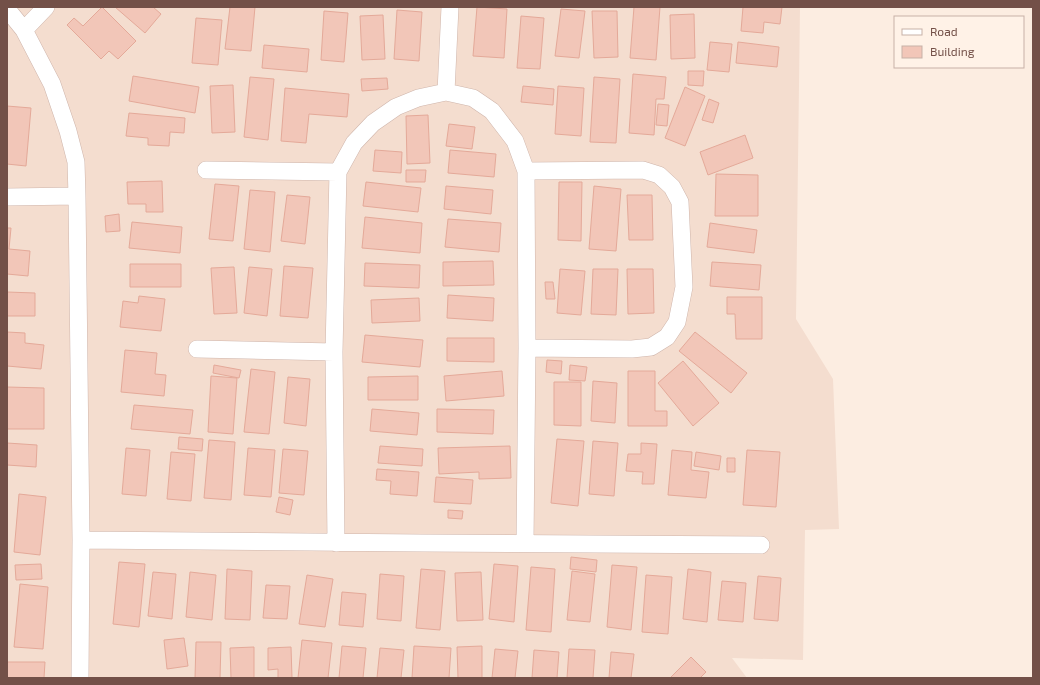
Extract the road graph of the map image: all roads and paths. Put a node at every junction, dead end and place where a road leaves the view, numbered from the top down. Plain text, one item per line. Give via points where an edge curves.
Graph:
1 (46, 7) edge
2 (450, 7) edge
3 (7, 9) edge
4 (24, 30) junction
5 (446, 92) junction
6 (206, 170) dead end
7 (526, 171) junction
8 (338, 172) junction
9 (77, 196) junction
10 (7, 197) edge
11 (527, 348) junction
12 (197, 349) dead end
13 (334, 352) junction
14 (81, 540) junction
15 (336, 543) junction
16 (525, 543) junction
17 (761, 545) dead end
18 (80, 678) edge

1 - 4 street
2 - 5 street
3 - 4 street
4 - 9 street via 52,84 64,119 76,162
5 - 7 street via 473,98 492,111 515,141
5 - 8 street via 418,98 396,107 373,123 354,142
6 - 8 street
7 - 11 street
7 - 11 street via 642,170 659,175 672,187 680,202 684,286 677,322 667,337 651,347
8 - 13 street
9 - 10 street
9 - 14 street
11 - 16 street
12 - 13 street
13 - 15 street
14 - 15 street
14 - 18 street
15 - 16 street
16 - 17 street

